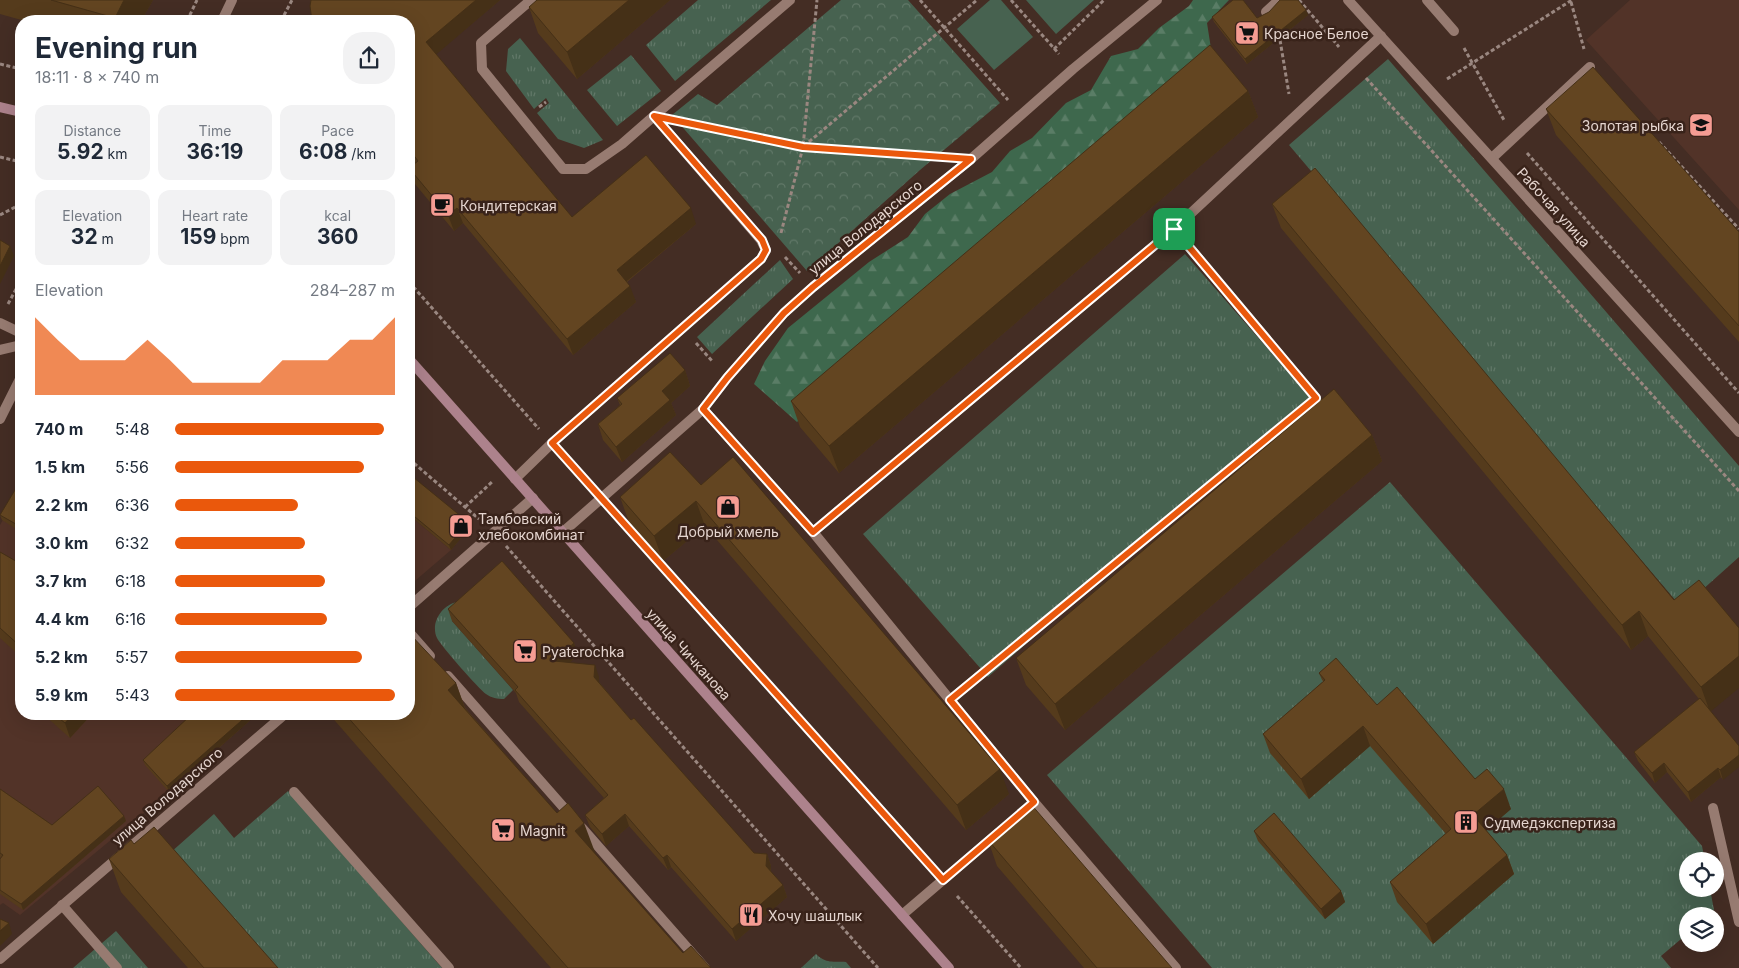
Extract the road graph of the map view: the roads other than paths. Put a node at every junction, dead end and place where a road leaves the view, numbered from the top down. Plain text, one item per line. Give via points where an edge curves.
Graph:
1 (232, 0) edge
2 (531, 0) edge
3 (790, 0) edge
4 (1157, 0) edge
5 (1279, 0) edge
6 (1348, 0) edge
7 (1427, 0) edge
8 (1266, 12) edge
9 (225, 15) edge
10 (1454, 30) road end
11 (1381, 36) junction
12 (1590, 67) edge
13 (0, 107) edge
14 (15, 111) edge
15 (654, 116) junction
16 (1492, 158) junction
17 (1174, 229) junction
18 (0, 323) edge
19 (15, 330) edge
20 (15, 347) edge
21 (0, 350) edge
22 (415, 366) edge
23 (15, 389) edge
24 (703, 409) junction
25 (0, 418) edge
26 (1739, 432) edge
27 (514, 479) junction
28 (533, 498) junction
29 (563, 532) junction
30 (813, 532) junction
31 (415, 602) edge
32 (415, 639) edge
33 (950, 700) junction
34 (278, 720) edge
35 (294, 792) dead end
36 (1034, 802) junction
37 (1713, 808) dead end
38 (1020, 814) edge
39 (1006, 826) edge
40 (62, 905) junction
41 (902, 915) junction
42 (1739, 922) edge
43 (0, 959) edge
44 (946, 967) edge
45 (117, 968) edge
46 (449, 968) edge
47 (705, 968) edge
48 (1176, 968) edge

1 - 9 street
2 - 15 street via 481,43 482,70 563,169 586,169
3 - 15 street
4 - 24 street, улица Володарского via 784,313
5 - 8 street
6 - 11 street, Рабочая улица
7 - 10 street
11 - 16 street, Рабочая улица
11 - 17 street
12 - 16 street
13 - 14 main road
15 - 27 street via 762,240 766,250 761,259 684,329
16 - 26 street, Рабочая улица
17 - 30 street
17 - 33 street via 1316,398
18 - 19 street
20 - 21 street
22 - 27 main road, улица Чичканова
23 - 25 street
24 - 29 street, улица Володарского
24 - 30 street
27 - 28 main road, улица Чичканова
28 - 29 main road, улица Чичканова
28 - 31 street
29 - 41 main road, улица Чичканова
30 - 33 street
32 - 47 street
33 - 36 street
34 - 40 street, улица Володарского
35 - 46 street
36 - 38 street
36 - 48 street
37 - 42 street
39 - 41 street
40 - 43 street, улица Володарского
40 - 45 street
41 - 44 main road, улица Чичканова

